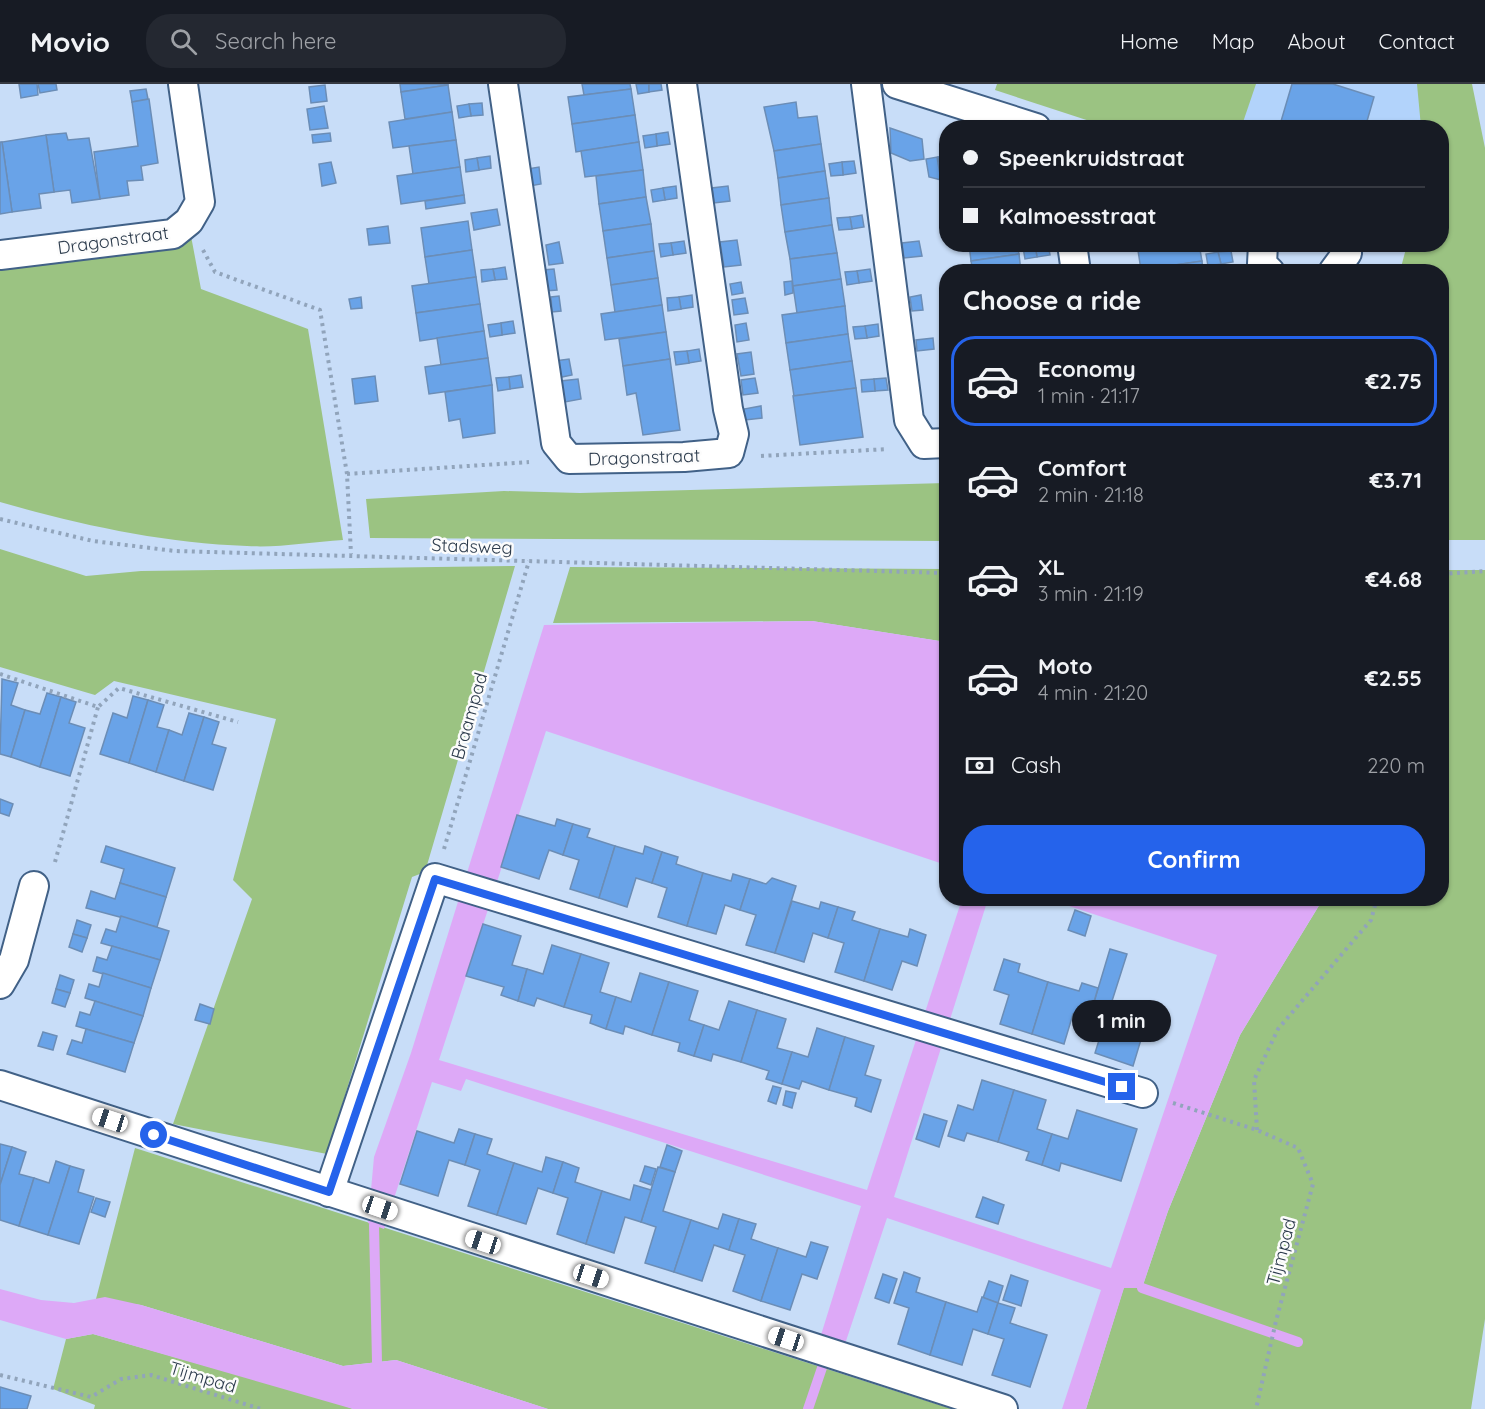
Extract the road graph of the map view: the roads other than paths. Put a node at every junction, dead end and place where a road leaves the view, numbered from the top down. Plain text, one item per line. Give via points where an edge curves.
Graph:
1 (183, 84) edge
2 (503, 84) edge
3 (682, 84) edge
4 (866, 84) edge
5 (897, 84) edge
6 (1011, 120) edge
7 (0, 255) edge
8 (935, 444) edge
9 (34, 886) road end
10 (0, 984) edge
11 (0, 1085) edge
12 (1143, 1093) road end
13 (329, 1192) junction
14 (1003, 1409) edge

1 - 7 street, Dragonstraat via 200,202 189,221 173,234
2 - 3 street, Dragonstraat via 556,443 569,459 729,453 734,434
4 - 8 street via 909,420
5 - 6 street
9 - 10 street via 14,960
11 - 13 street
12 - 13 street via 448,882
13 - 14 street

